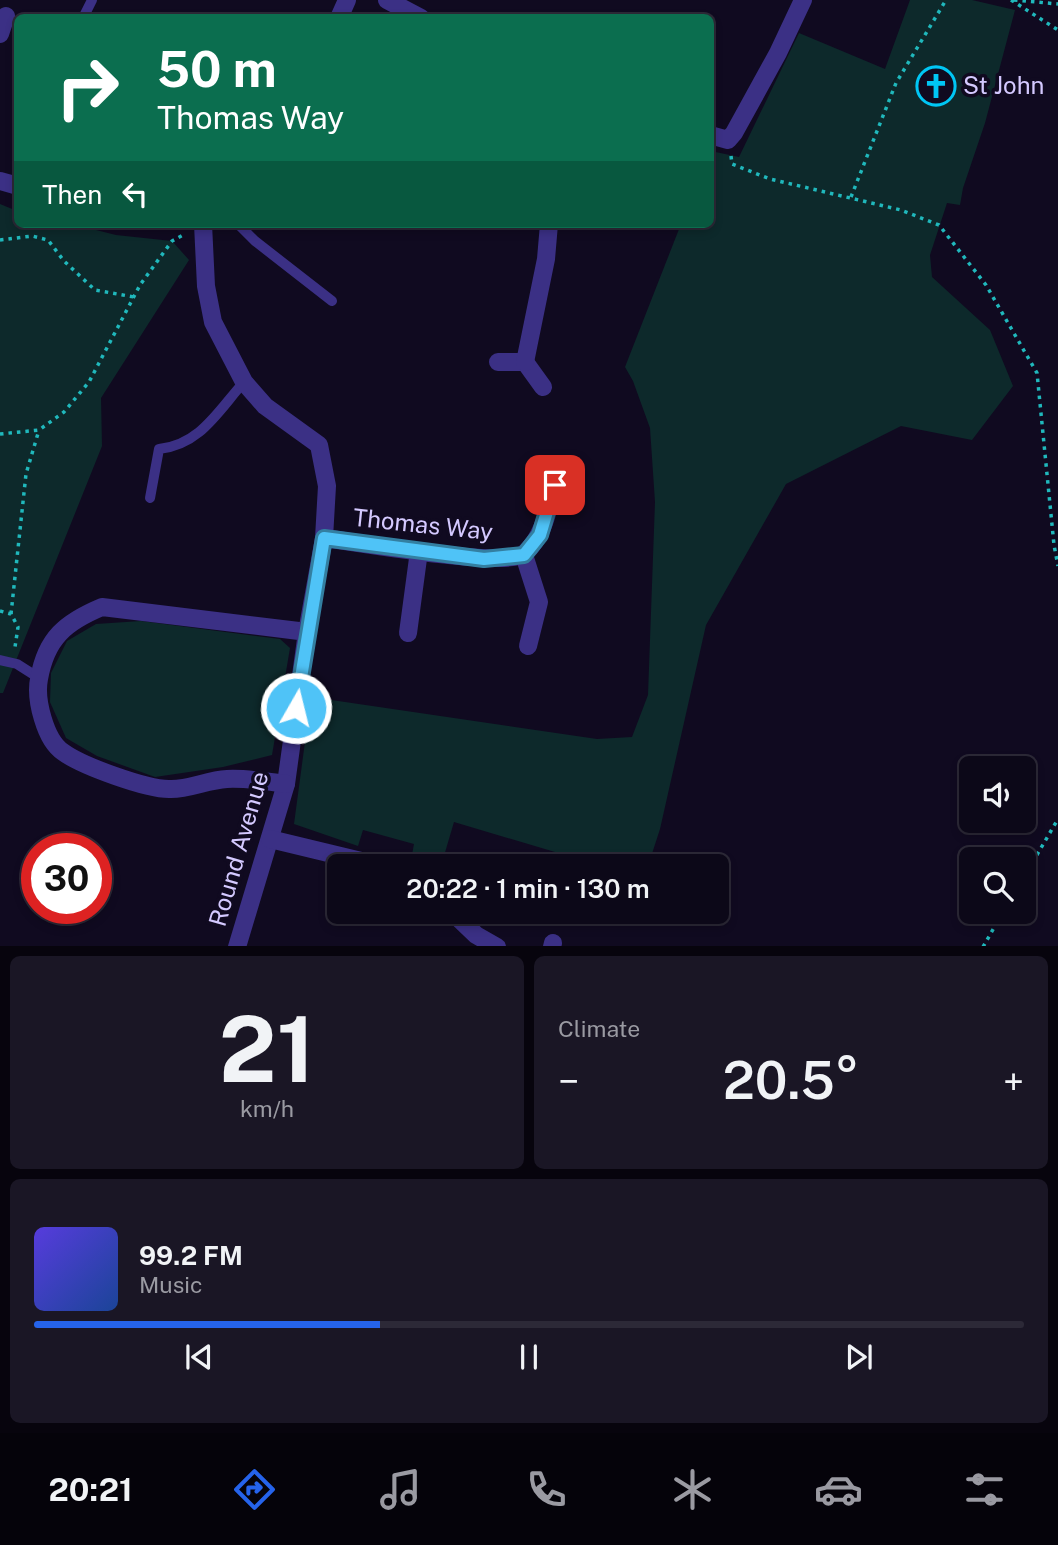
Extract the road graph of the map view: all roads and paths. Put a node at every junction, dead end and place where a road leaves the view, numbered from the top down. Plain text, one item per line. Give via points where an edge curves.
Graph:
1 (387, 0) edge
2 (803, 0) edge
3 (946, 0) edge
4 (1012, 0) edge
5 (1058, 4) edge
6 (413, 14) edge
7 (6, 16) dead end
8 (1058, 30) edge
9 (0, 34) edge
10 (719, 137) edge
11 (851, 197) junction
12 (196, 228) edge
13 (203, 228) edge
14 (242, 228) edge
15 (549, 228) edge
16 (0, 240) edge
17 (134, 298) junction
18 (332, 301) dead end
19 (498, 362) dead end
20 (525, 362) junction
21 (244, 382) junction
22 (543, 387) dead end
23 (39, 430) junction
24 (0, 434) edge
25 (555, 485) dead end
26 (150, 498) dead end
27 (324, 538) junction
28 (419, 551) junction
29 (524, 555) junction
30 (1058, 566) edge
31 (0, 611) edge
32 (11, 614) junction
33 (307, 632) junction
34 (408, 633) dead end
35 (528, 646) dead end
36 (0, 660) edge
37 (12, 663) junction
38 (39, 678) junction
39 (286, 784) junction
40 (1058, 819) edge
41 (270, 839) junction
42 (332, 854) edge
43 (1036, 857) edge
44 (465, 924) edge
45 (996, 924) edge
46 (237, 946) edge
47 (495, 946) edge
48 (984, 946) edge

1 - 6 street
2 - 10 street via 734,134
3 - 11 path via 896,83
4 - 5 path
4 - 8 path
7 - 9 street
10 - 11 path via 732,164 770,179
11 - 30 path via 939,225 986,285 1037,373
12 - 17 path via 172,241
13 - 21 street, Round Avenue via 213,322
14 - 18 lane
15 - 20 street
16 - 17 path via 32,236 48,240 95,290
17 - 23 path via 89,382 64,412
19 - 20 street
20 - 22 street
21 - 26 lane via 197,436 176,447 159,449
21 - 27 street, Round Avenue via 265,405 319,445 327,486
23 - 24 path
23 - 32 path via 26,474
25 - 29 street, Thomas Way via 540,535
27 - 28 street, Thomas Way
27 - 33 street, Round Avenue
28 - 29 street, Thomas Way via 484,559
28 - 34 street
29 - 35 street via 540,602
31 - 32 path
32 - 37 path via 18,627
33 - 38 street via 102,607 77,617 56,635
33 - 39 street, Round Avenue
36 - 37 lane
37 - 38 lane
38 - 39 street via 37,692 46,728 61,751 89,765 153,788 225,779
39 - 41 street, Round Avenue
40 - 43 path
41 - 42 street
41 - 46 street, Round Avenue
44 - 47 street
45 - 48 path

